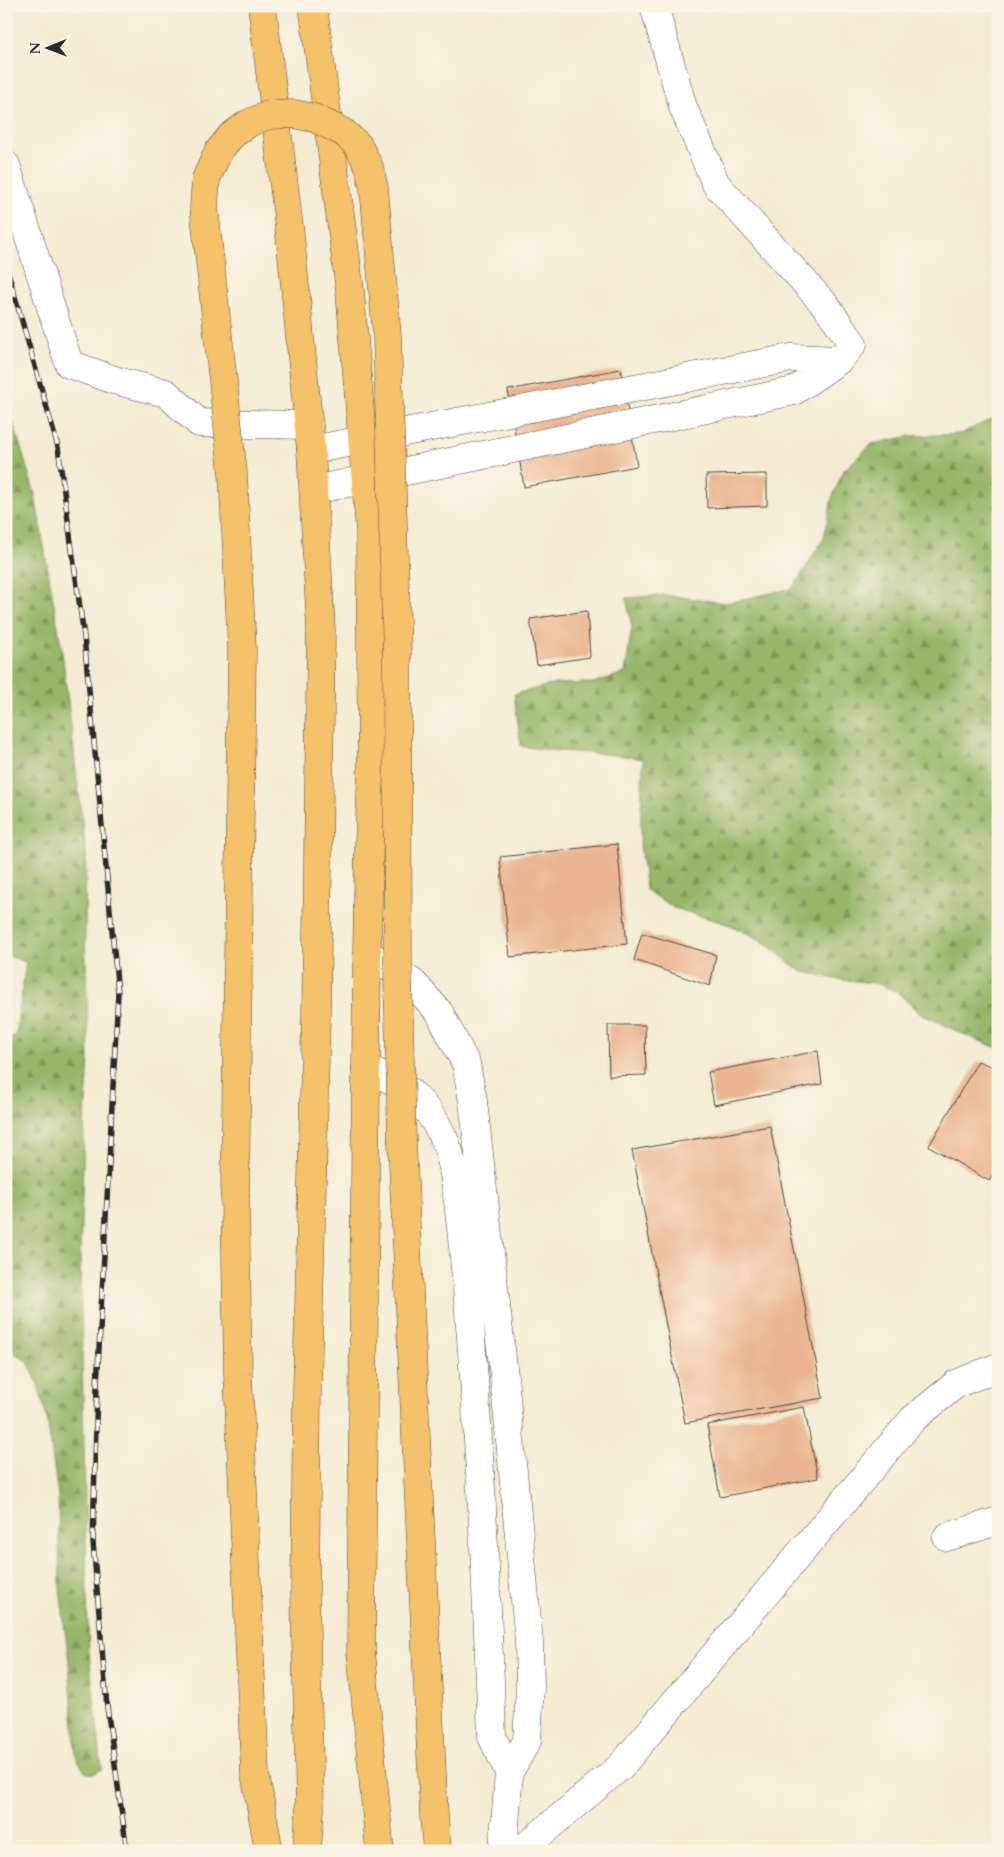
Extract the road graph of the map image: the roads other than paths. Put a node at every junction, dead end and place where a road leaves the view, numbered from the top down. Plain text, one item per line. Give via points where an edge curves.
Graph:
1 (262, 6) edge
2 (314, 6) edge
3 (654, 6) edge
4 (6, 165) edge
5 (839, 360) junction
6 (310, 437) junction
7 (362, 439) junction
8 (366, 479) junction
9 (314, 490) junction
10 (367, 952) junction
11 (366, 1068) junction
12 (998, 1367) edge
13 (998, 1521) edge
14 (947, 1537) dead end
15 (510, 1772) junction
16 (269, 1851) edge
17 (307, 1851) edge
18 (380, 1851) edge
19 (437, 1851) edge
20 (503, 1851) edge
21 (520, 1851) edge

1 - 6 highway
2 - 7 highway via 350,291
3 - 5 street via 683,107 716,184 827,307 853,344
4 - 6 street via 69,364 117,381 166,393 199,423
5 - 7 street via 791,358
5 - 8 street via 794,391
6 - 7 street
6 - 9 highway
7 - 8 highway
8 - 9 street
8 - 10 highway via 370,531 372,770
9 - 17 highway via 321,630 306,1420 305,1595 310,1809
10 - 11 highway
10 - 15 street via 413,984 439,1012 466,1064 473,1101 503,1366 529,1642 527,1741
11 - 15 street via 397,1082 417,1097 445,1140 454,1175 480,1449 492,1737
11 - 18 highway via 361,1651
12 - 21 street via 956,1384 913,1419 621,1766
13 - 14 street
15 - 20 street
16 - 19 highway, bridge via 255,1774 238,1374 235,1197 242,650 232,473 204,207 206,179 218,152 230,136 268,115 294,114 314,118 344,132 358,146 369,167 377,205 388,336 397,653 402,1142

